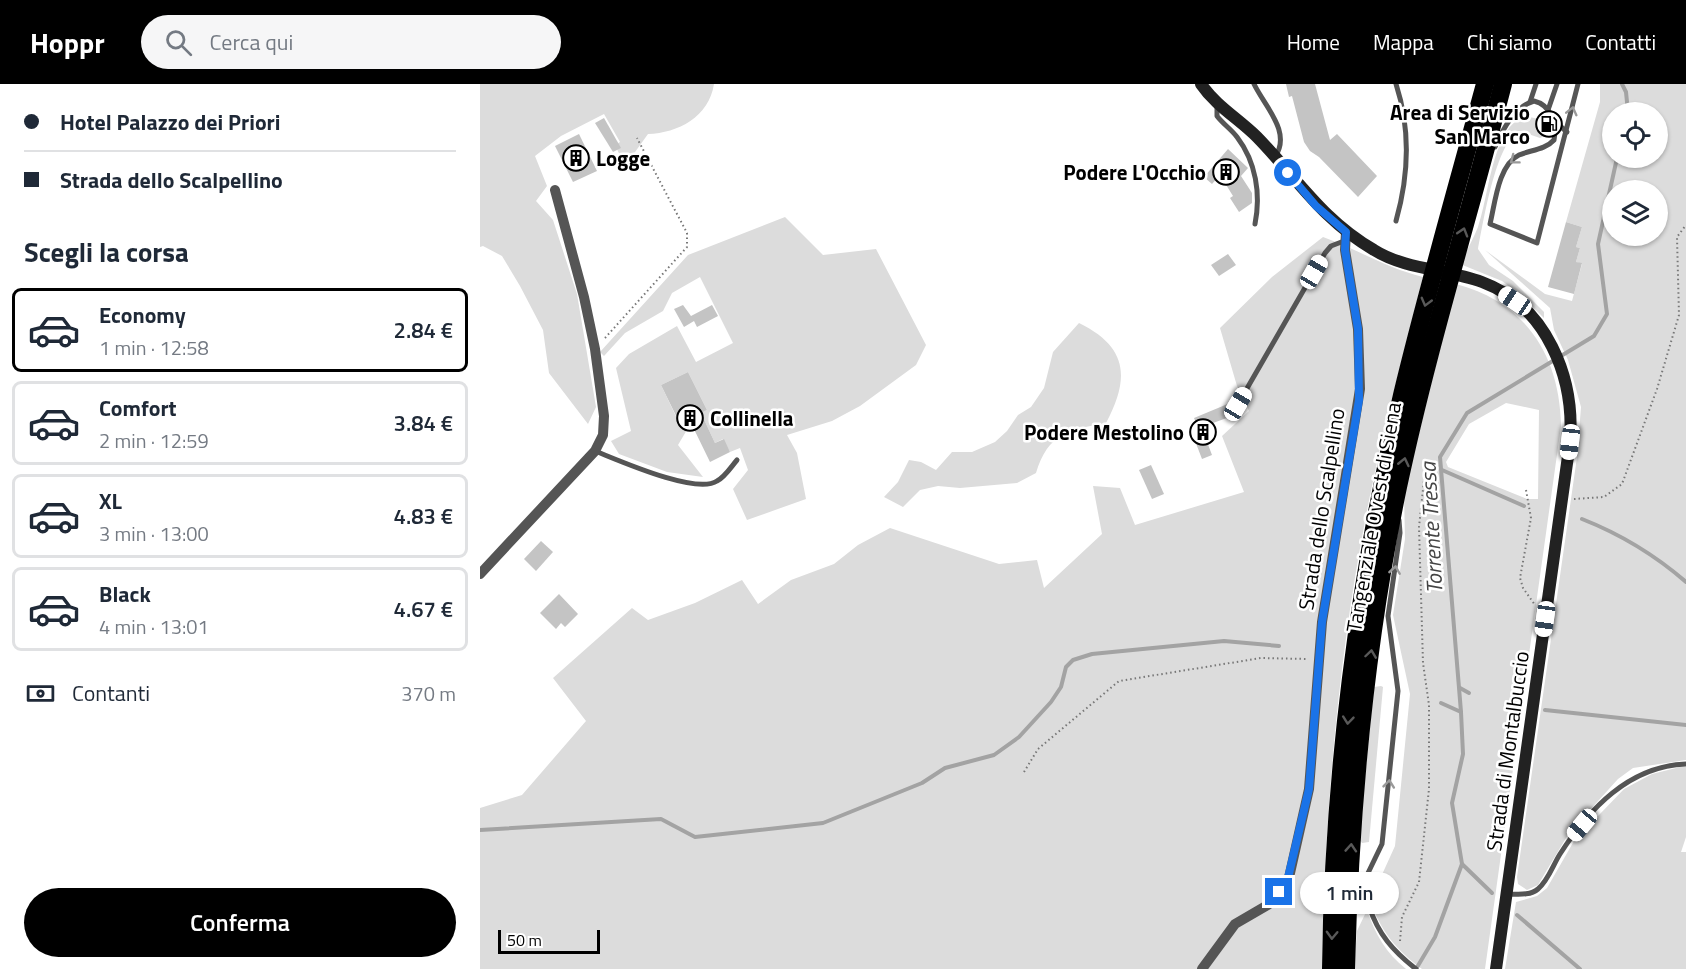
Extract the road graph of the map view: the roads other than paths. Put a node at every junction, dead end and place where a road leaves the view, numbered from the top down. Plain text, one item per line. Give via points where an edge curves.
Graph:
1 (1201, 84) edge
2 (1254, 84) edge
3 (1396, 84) edge
4 (1485, 84) edge
5 (1503, 84) edge
6 (1536, 84) edge
7 (1557, 84) edge
8 (1578, 84) edge
9 (1530, 102) junction
10 (1218, 103) junction
11 (1548, 110) junction
12 (1553, 120) junction
13 (1567, 132) junction
14 (1275, 157) junction
15 (555, 190) dead end
16 (1475, 192) junction
17 (1396, 221) dead end
18 (1256, 224) dead end
19 (1345, 237) junction
20 (1238, 404) dead end
21 (595, 451) junction
22 (737, 460) dead end
23 (1398, 489) junction
24 (480, 574) edge
25 (1686, 764) edge
26 (1507, 894) junction
27 (1369, 906) dead end
28 (1347, 918) junction
29 (1202, 969) edge
30 (1331, 969) edge
31 (1346, 969) edge
32 (1416, 969) edge
33 (1496, 969) edge

1 - 10 street, Strada di Montalbuccio
2 - 14 lane via 1282,136
3 - 17 lane via 1405,116 1407,152
4 -> 30 highway, Tangenziale Ovest di Siena via 1402,396 1366,578 1342,774
5 - 16 highway, Tangenziale Ovest di Siena
6 - 9 lane
7 - 11 lane
13 -> 8 lane
9 - 11 lane via 1540,103
9 - 16 lane via 1504,127
10 - 14 street, Strada di Montalbuccio
10 - 18 lane via 1218,116 1236,135 1252,164 1258,203
11 - 12 lane
12 - 13 lane
12 -> 13 lane via 1555,135 1551,143 1507,164 1490,224 1537,243
14 - 19 street, Strada di Montalbuccio
15 - 21 street via 595,349 604,416 603,435
23 -> 16 highway, Tangenziale Ovest di Siena via 1438,314
19 - 20 lane via 1325,253
19 - 26 street, Strada di Montalbuccio via 1393,259 1482,282 1515,301 1550,343 1567,384 1572,418
19 - 29 street, Strada dello Scalpellino via 1358,329 1360,389 1322,622 1309,789 1287,882 1271,903 1235,924
21 - 22 lane via 660,476 702,484 717,482
21 - 24 street
28 -> 23 highway, Tangenziale Ovest di Siena via 1359,759 1381,579
28 -> 23 lane via 1382,844 1398,691 1388,628 1400,533
25 - 26 lane via 1646,771 1622,784 1570,840 1538,890
26 - 33 street, Strada di Montalbuccio
27 - 32 lane via 1377,928
28 - 31 highway, Tangenziale Ovest di Siena

